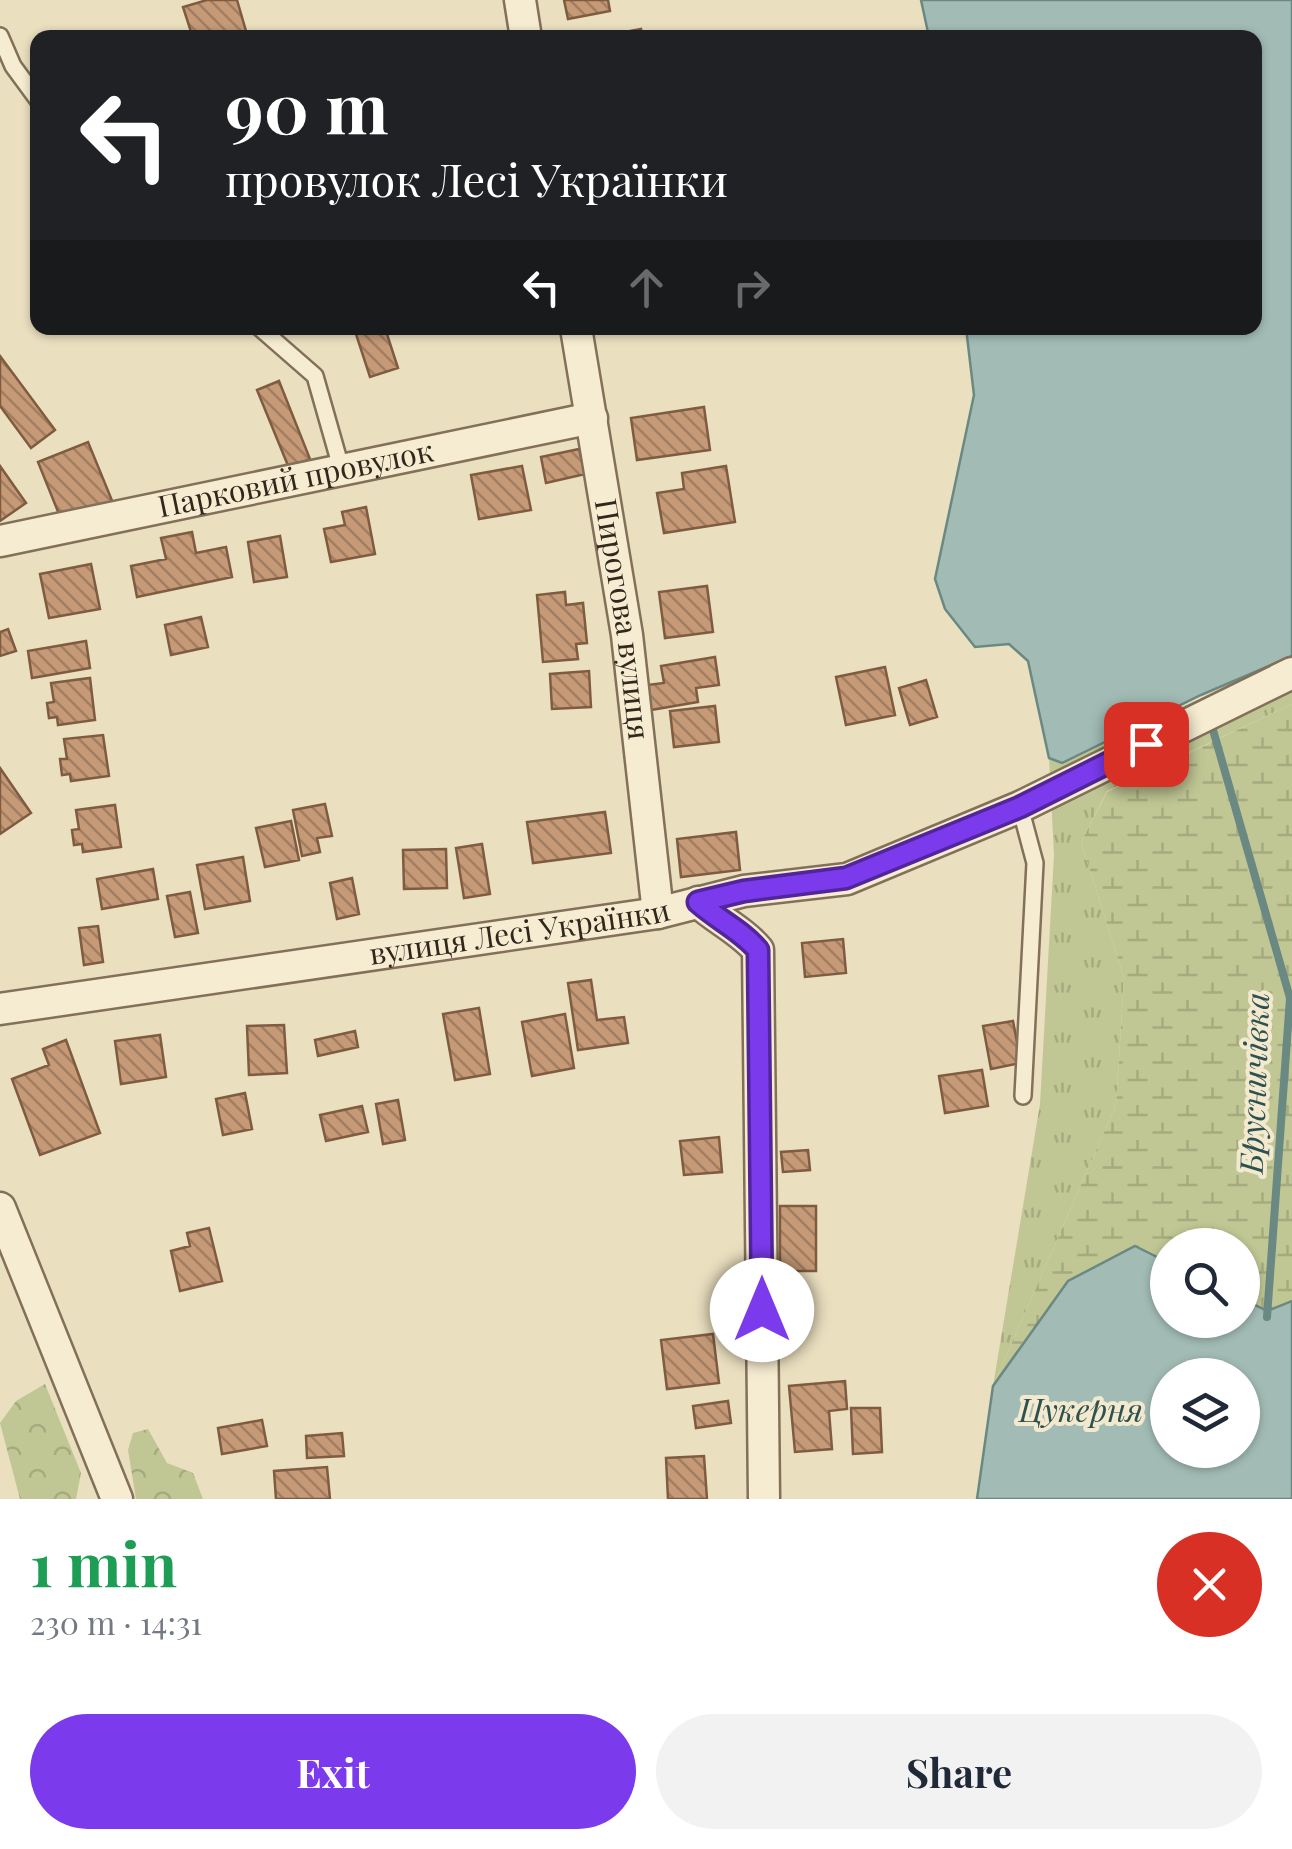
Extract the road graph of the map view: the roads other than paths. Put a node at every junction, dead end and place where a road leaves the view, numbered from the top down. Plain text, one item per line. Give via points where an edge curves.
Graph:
1 (520, 0) edge
2 (525, 30) edge
3 (0, 36) edge
4 (30, 89) edge
5 (268, 335) edge
6 (577, 335) edge
7 (592, 418) junction
8 (342, 471) junction
9 (0, 541) edge
10 (1292, 673) edge
11 (1020, 807) junction
12 (698, 902) junction
13 (658, 914) junction
14 (0, 1009) edge
15 (1023, 1096) dead end
16 (0, 1208) edge
17 (117, 1499) edge
18 (764, 1499) edge

1 - 2 street
3 - 4 lane
5 - 8 lane via 315,376
6 - 7 street, Пирогова вулиця
7 - 8 street, Парковий провулок
7 - 13 street, Пирогова вулиця via 627,636
8 - 9 street, Парковий провулок
10 - 11 street, вулиця Лесі Українки
11 - 12 street, вулиця Лесі Українки via 846,878
11 - 15 lane via 1035,863
12 - 13 street, вулиця Лесі Українки
12 - 18 street via 758,950
13 - 14 street, вулиця Лесі Українки
16 - 17 street

